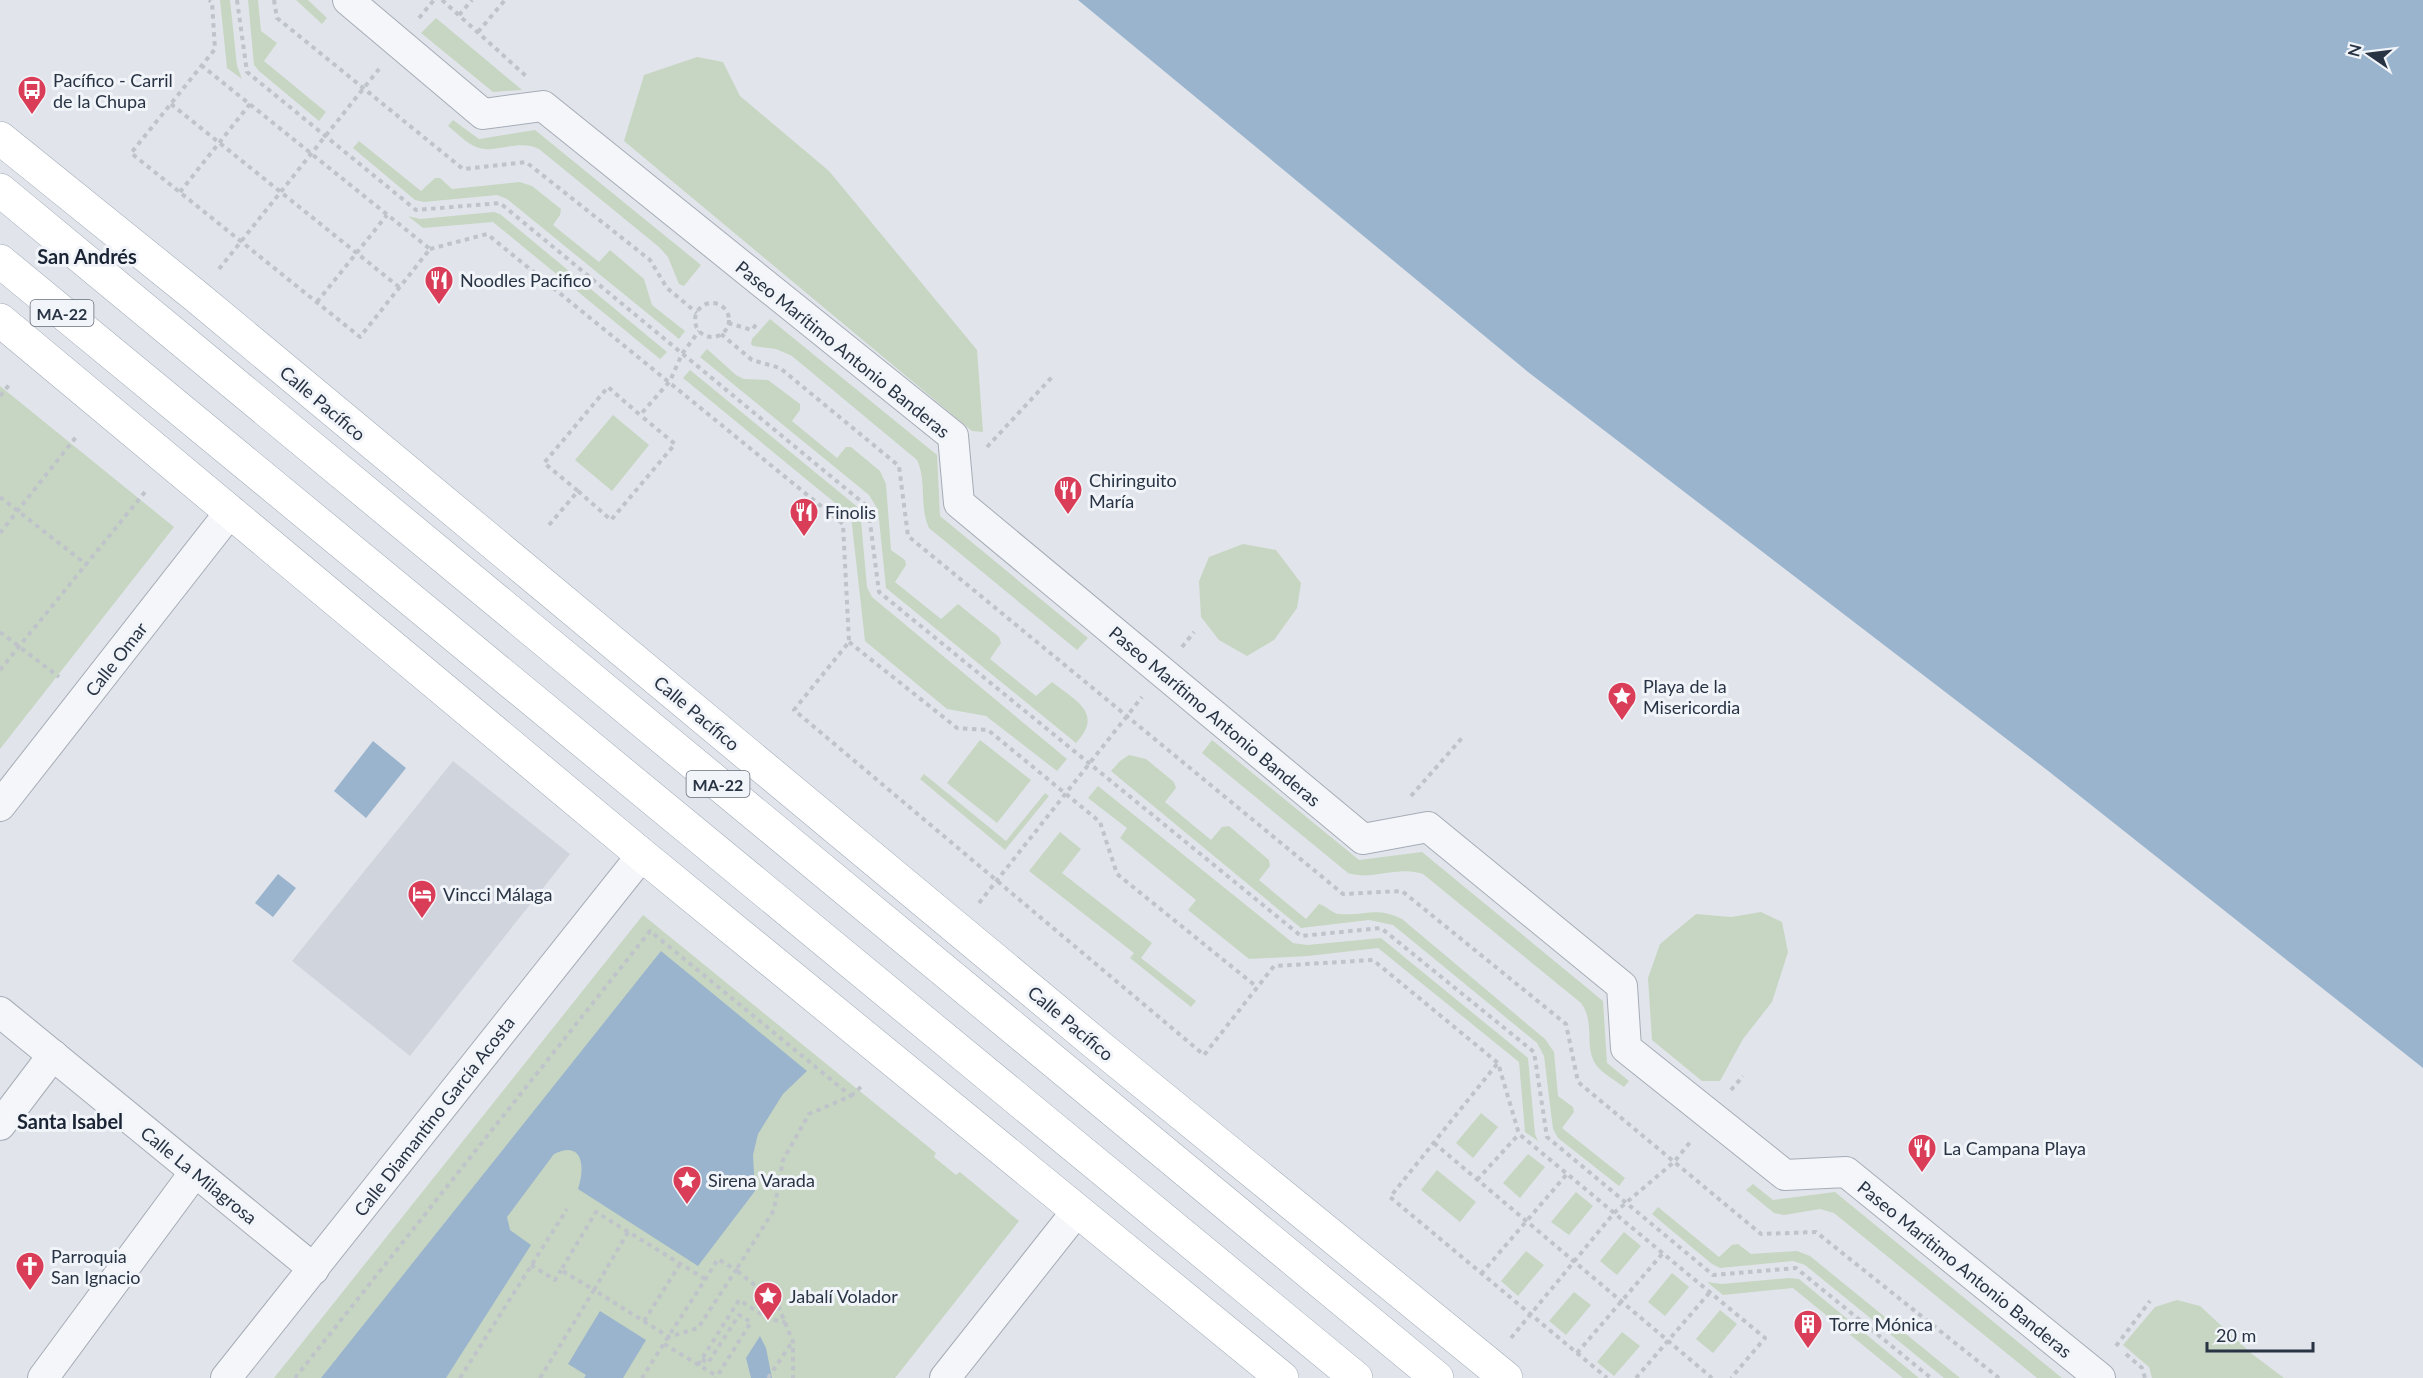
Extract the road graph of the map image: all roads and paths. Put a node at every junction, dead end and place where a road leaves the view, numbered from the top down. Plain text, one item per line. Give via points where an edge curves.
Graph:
1 (209, 0) edge
2 (237, 0) edge
3 (274, 0) edge
4 (348, 0) edge
5 (434, 0) edge
6 (442, 0) edge
7 (472, 0) edge
8 (505, 0) edge
9 (459, 15) junction
10 (478, 32) junction
11 (399, 43) junction
12 (201, 65) junction
13 (363, 88) junction
14 (171, 104) junction
15 (250, 104) junction
16 (543, 106) junction
17 (326, 136) junction
18 (0, 138) edge
19 (220, 143) junction
20 (312, 153) junction
21 (0, 190) edge
22 (180, 192) junction
23 (280, 192) junction
24 (387, 214) junction
25 (241, 241) junction
26 (430, 249) junction
27 (357, 253) junction
28 (0, 261) edge
29 (399, 287) junction
30 (197, 297) junction
31 (317, 302) junction
32 (697, 313) junction
33 (0, 320) edge
34 (699, 331) junction
35 (682, 354) junction
36 (1052, 377) dead end
37 (670, 381) junction
38 (10, 384) dead end
39 (0, 396) edge
40 (640, 415) junction
41 (76, 437) dead end
42 (955, 454) junction
43 (578, 491) junction
44 (145, 492) dead end
45 (0, 497) edge
46 (17, 511) junction
47 (231, 511) junction
48 (549, 525) dead end
49 (0, 533) edge
50 (87, 565) junction
51 (0, 632) edge
52 (1194, 632) dead end
53 (849, 642) junction
54 (19, 647) junction
55 (0, 670) edge
56 (1162, 672) junction
57 (63, 680) dead end
58 (1462, 738) dead end
59 (1090, 762) junction
60 (1066, 793) junction
61 (0, 806) edge
62 (1408, 831) junction
63 (642, 855) junction
64 (996, 881) junction
65 (958, 930) junction
66 (1257, 987) junction
67 (0, 1012) edge
68 (53, 1055) junction
69 (1498, 1063) junction
70 (1743, 1076) dead end
71 (863, 1085) dead end
72 (851, 1096) junction
73 (1711, 1116) junction
74 (0, 1125) edge
75 (1519, 1134) junction
76 (1434, 1143) junction
77 (195, 1172) junction
78 (1567, 1174) junction
79 (1477, 1180) junction
80 (1624, 1202) junction
81 (567, 1209) dead end
82 (1077, 1211) junction
83 (1614, 1213) junction
84 (1526, 1221) junction
85 (628, 1232) junction
86 (1663, 1253) junction
87 (1574, 1262) junction
88 (531, 1264) junction
89 (680, 1264) junction
90 (314, 1269) junction
91 (561, 1270) junction
92 (736, 1270) junction
93 (1481, 1274) junction
94 (705, 1279) junction
95 (594, 1290) junction
96 (1710, 1292) junction
97 (2150, 1301) dead end
98 (1622, 1302) junction
99 (1530, 1315) junction
100 (644, 1321) junction
101 (785, 1322) junction
102 (669, 1337) junction
103 (1668, 1341) junction
104 (793, 1342) junction
105 (664, 1344) junction
106 (1577, 1353) junction
107 (702, 1359) junction
108 (698, 1365) junction
109 (1267, 1373) edge
110 (770, 1376) edge
111 (717, 1377) edge
112 (43, 1378) edge
113 (226, 1378) edge
114 (295, 1378) edge
115 (460, 1378) edge
116 (540, 1378) edge
117 (642, 1378) edge
118 (793, 1378) edge
119 (945, 1378) edge
120 (1356, 1378) edge
121 (1437, 1378) edge
122 (1506, 1378) edge
123 (1607, 1378) edge
124 (1636, 1378) edge
125 (1712, 1378) edge
126 (1731, 1378) edge
127 (1930, 1378) edge
128 (2100, 1378) edge
129 (2145, 1378) edge

1 - 12 path via 215,49
2 - 17 path via 247,72
3 - 13 path via 277,18
4 - 11 street
5 - 11 path
6 - 9 path
7 - 9 path
8 - 10 path
9 - 10 path
10 - 16 path via 525,74
11 - 13 path
11 - 16 street via 483,114
12 - 14 path
12 - 15 path
13 - 17 path
13 - 32 path via 463,169 526,162 650,260 667,288
14 - 19 path
14 - 22 path via 131,153
15 - 19 path
15 - 20 path
16 - 42 street, Paseo Marítimo Antonio Banderas via 953,436
17 - 20 path
17 - 35 path via 416,210 500,203
18 - 30 main road, Calle Pacífico
19 - 22 path
19 - 23 path
20 - 23 path
20 - 24 path
21 - 121 main road, MA-22
22 - 25 path
23 - 25 path
23 - 27 path
24 - 26 path
24 - 27 path
25 - 30 path
25 - 31 path
26 - 29 path
26 - 37 path via 487,234
27 - 29 path
27 - 31 path
28 - 120 main road, MA-22
29 - 31 path via 360,337
30 - 65 main road, Calle Pacífico
32 - 34 path via 695,323
32 - 34 path via 714,303 728,316 721,334 706,336
33 - 47 main road
34 - 35 path
35 - 37 path
35 - 59 path via 868,507 879,592
36 - 42 path via 983,451
37 - 40 path
37 - 53 path via 843,524
38 - 39 path
40 - 43 path via 608,387 544,463
40 - 43 path via 675,444 611,520
41 - 46 path
42 - 56 street, Paseo Marítimo Antonio Banderas via 959,503
43 - 48 path
44 - 50 path
45 - 46 path
46 - 49 path
46 - 50 path
47 - 61 street, Calle Omar
47 - 63 main road
50 - 54 path
51 - 54 path
52 - 56 path
53 - 60 path via 957,728 988,730
53 - 64 path via 794,710
54 - 55 path
54 - 57 path
56 - 59 path
56 - 62 street, Paseo Marítimo Antonio Banderas via 1363,840
58 - 62 path via 1402,807
59 - 60 path
59 - 80 path via 1301,936 1381,928 1534,1053 1547,1137
60 - 64 path
60 - 66 path via 1100,822 1117,874
62 - 73 street, Paseo Marítimo Antonio Banderas via 1428,827 1622,986 1626,1048
63 - 82 main road
63 - 90 street, Calle Diamantino García Acosta
64 - 65 path
64 - 66 path via 1204,1055
65 - 122 main road, Calle Pacífico
66 - 69 path via 1274,966 1372,960
67 - 68 street, Calle La Milagrosa
68 - 74 street
68 - 77 street, Calle La Milagrosa
69 - 75 path
69 - 76 path
70 - 73 path
71 - 72 path
72 - 92 path via 809,1114 783,1160 774,1210
72 - 114 path via 650,931
73 - 80 path via 1674,1162
73 - 128 street, Paseo Marítimo Antonio Banderas via 1785,1175 1846,1172
75 - 78 path
75 - 79 path
76 - 79 path
76 - 93 path via 1390,1197
77 - 90 street, Calle La Milagrosa
77 - 112 street
78 - 83 path
78 - 84 path
79 - 84 path
80 - 83 path
80 - 127 path via 1713,1275 1796,1268
81 - 88 path
82 - 109 main road
82 - 119 street
83 - 86 path
83 - 87 path
84 - 87 path
84 - 93 path
85 - 89 path
85 - 91 path via 596,1212
85 - 95 path
86 - 96 path
86 - 98 path
87 - 98 path
87 - 99 path
88 - 91 path via 555,1280
88 - 115 path
89 - 94 path
89 - 100 path
90 - 113 street, Calle Diamantino García Acosta
91 - 95 path
92 - 94 path via 718,1259
92 - 101 path via 777,1302
92 - 102 path via 698,1328
93 - 99 path
94 - 102 path
95 - 100 path
95 - 116 path
96 - 103 path
96 - 126 path via 1765,1338
97 - 129 path via 2115,1345 2142,1368
98 - 103 path
98 - 106 path
99 - 106 path
100 - 102 path
101 - 104 path
101 - 107 path via 769,1319 739,1300
102 - 105 path
103 - 124 path
103 - 125 path
104 - 110 path
104 - 118 path
105 - 108 path
105 - 117 path
106 - 123 path
107 - 108 path
107 - 111 path via 708,1364 739,1315 751,1322
108 - 111 path

